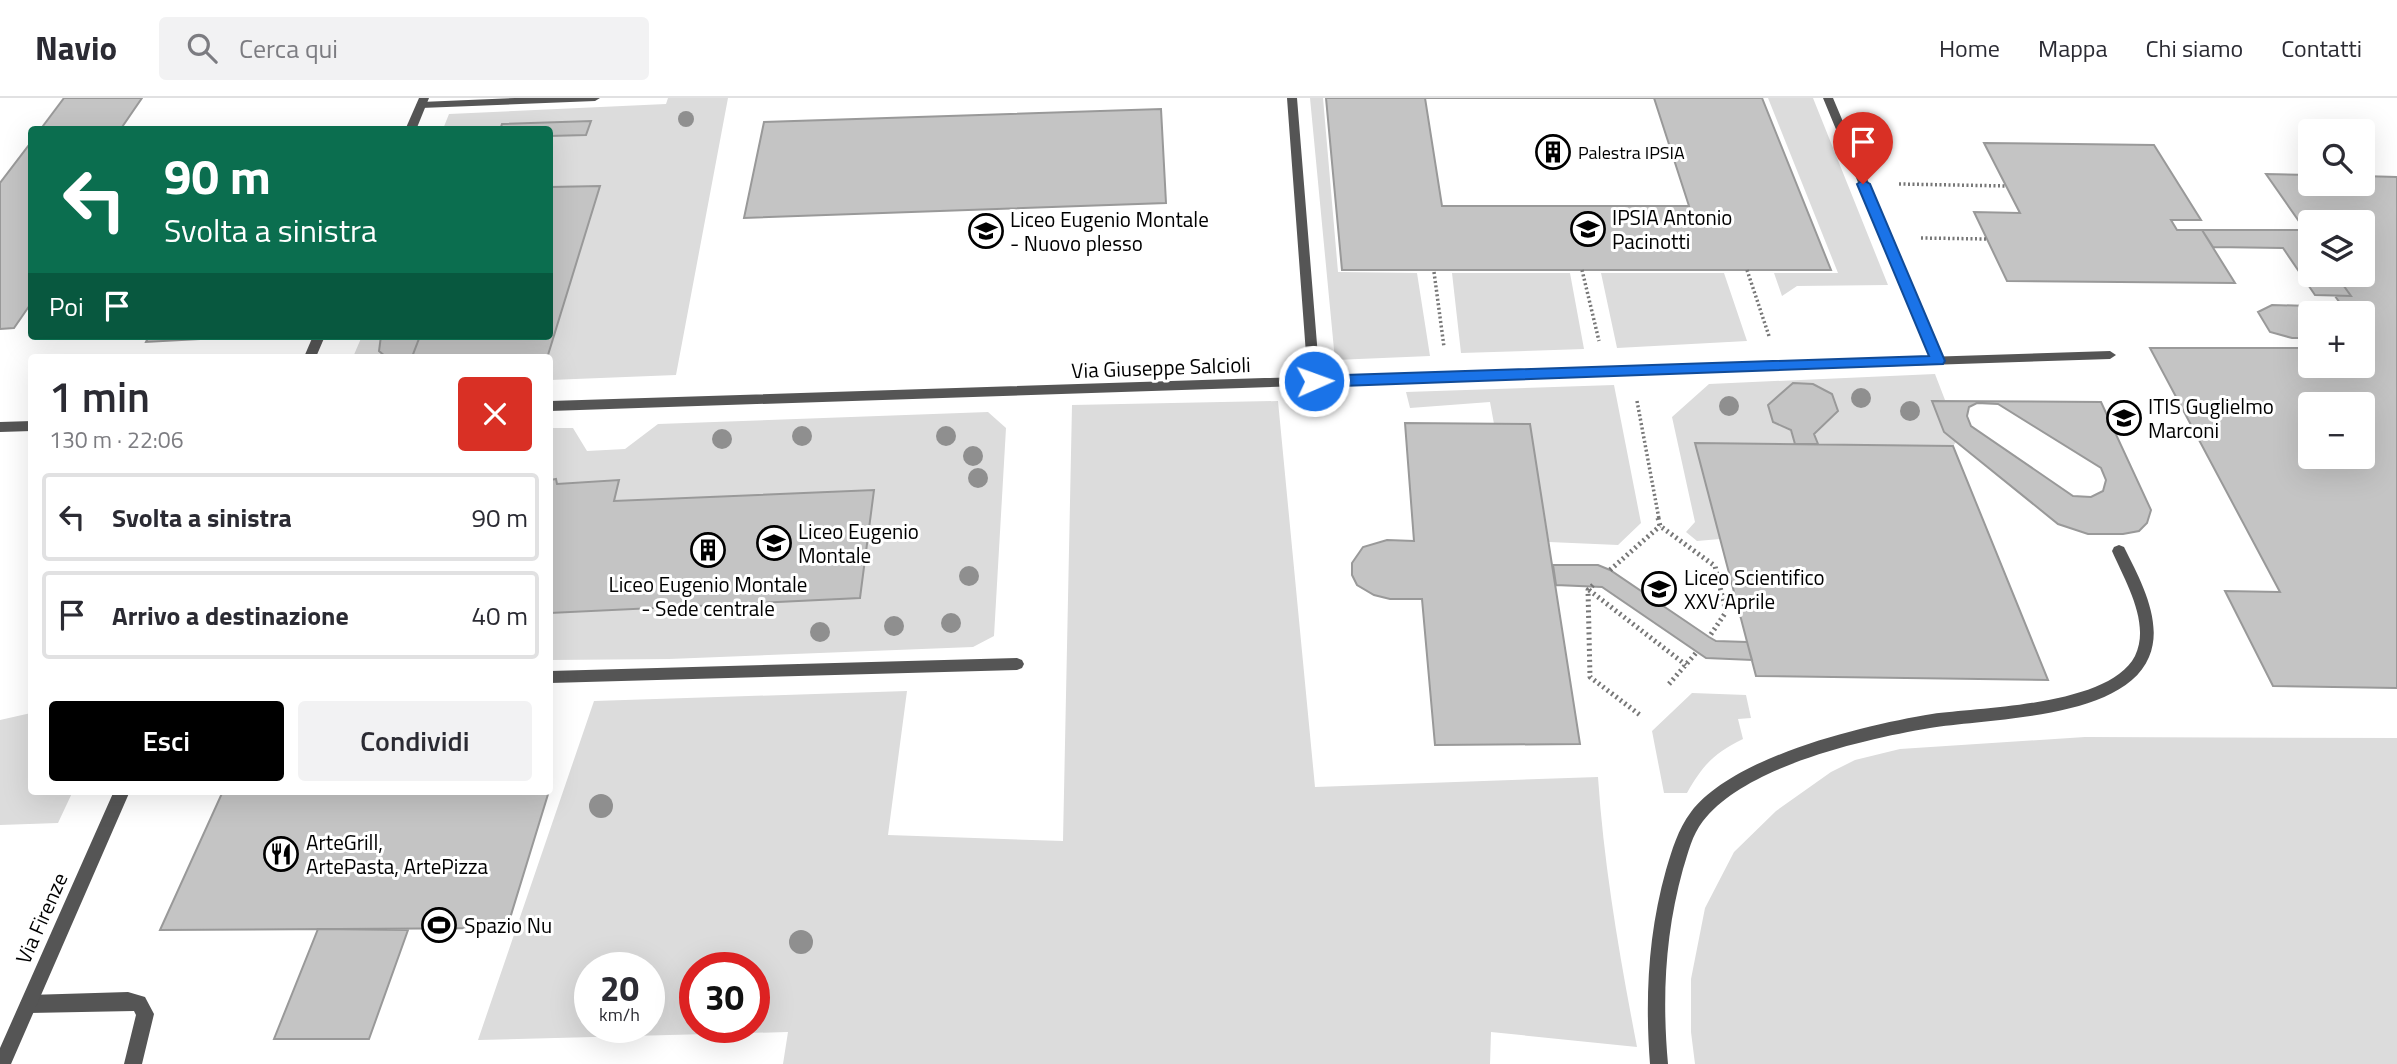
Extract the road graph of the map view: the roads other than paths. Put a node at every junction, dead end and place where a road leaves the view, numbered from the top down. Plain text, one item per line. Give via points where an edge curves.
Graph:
1 (596, 98) edge
2 (1292, 98) edge
3 (1828, 98) edge
4 (423, 102) edge
5 (412, 126) edge
6 (2110, 355) dead end
7 (1938, 361) junction
8 (1314, 381) junction
9 (553, 407) edge
10 (28, 426) edge
11 (0, 427) edge
12 (2119, 551) dead end
13 (1017, 664) dead end
14 (553, 677) edge
15 (120, 795) edge
16 (29, 1004) junction
17 (2, 1064) edge
18 (133, 1064) edge
19 (1659, 1064) edge

1 - 4 street
2 - 8 street
3 - 7 street
4 - 5 street
6 - 7 street, Via Giuseppe Salcioli
7 - 8 street, Via Giuseppe Salcioli
8 - 9 street, Via Giuseppe Salcioli
10 - 11 street
12 - 19 street via 2147,626 2146,645 2135,669 2114,685 2058,704 1932,721 1811,751 1746,778 1701,810 1685,836 1660,928 1656,962
13 - 14 street
15 - 16 street, Via Firenze
16 - 17 street, Via Firenze
16 - 18 street via 139,1003 145,1014

